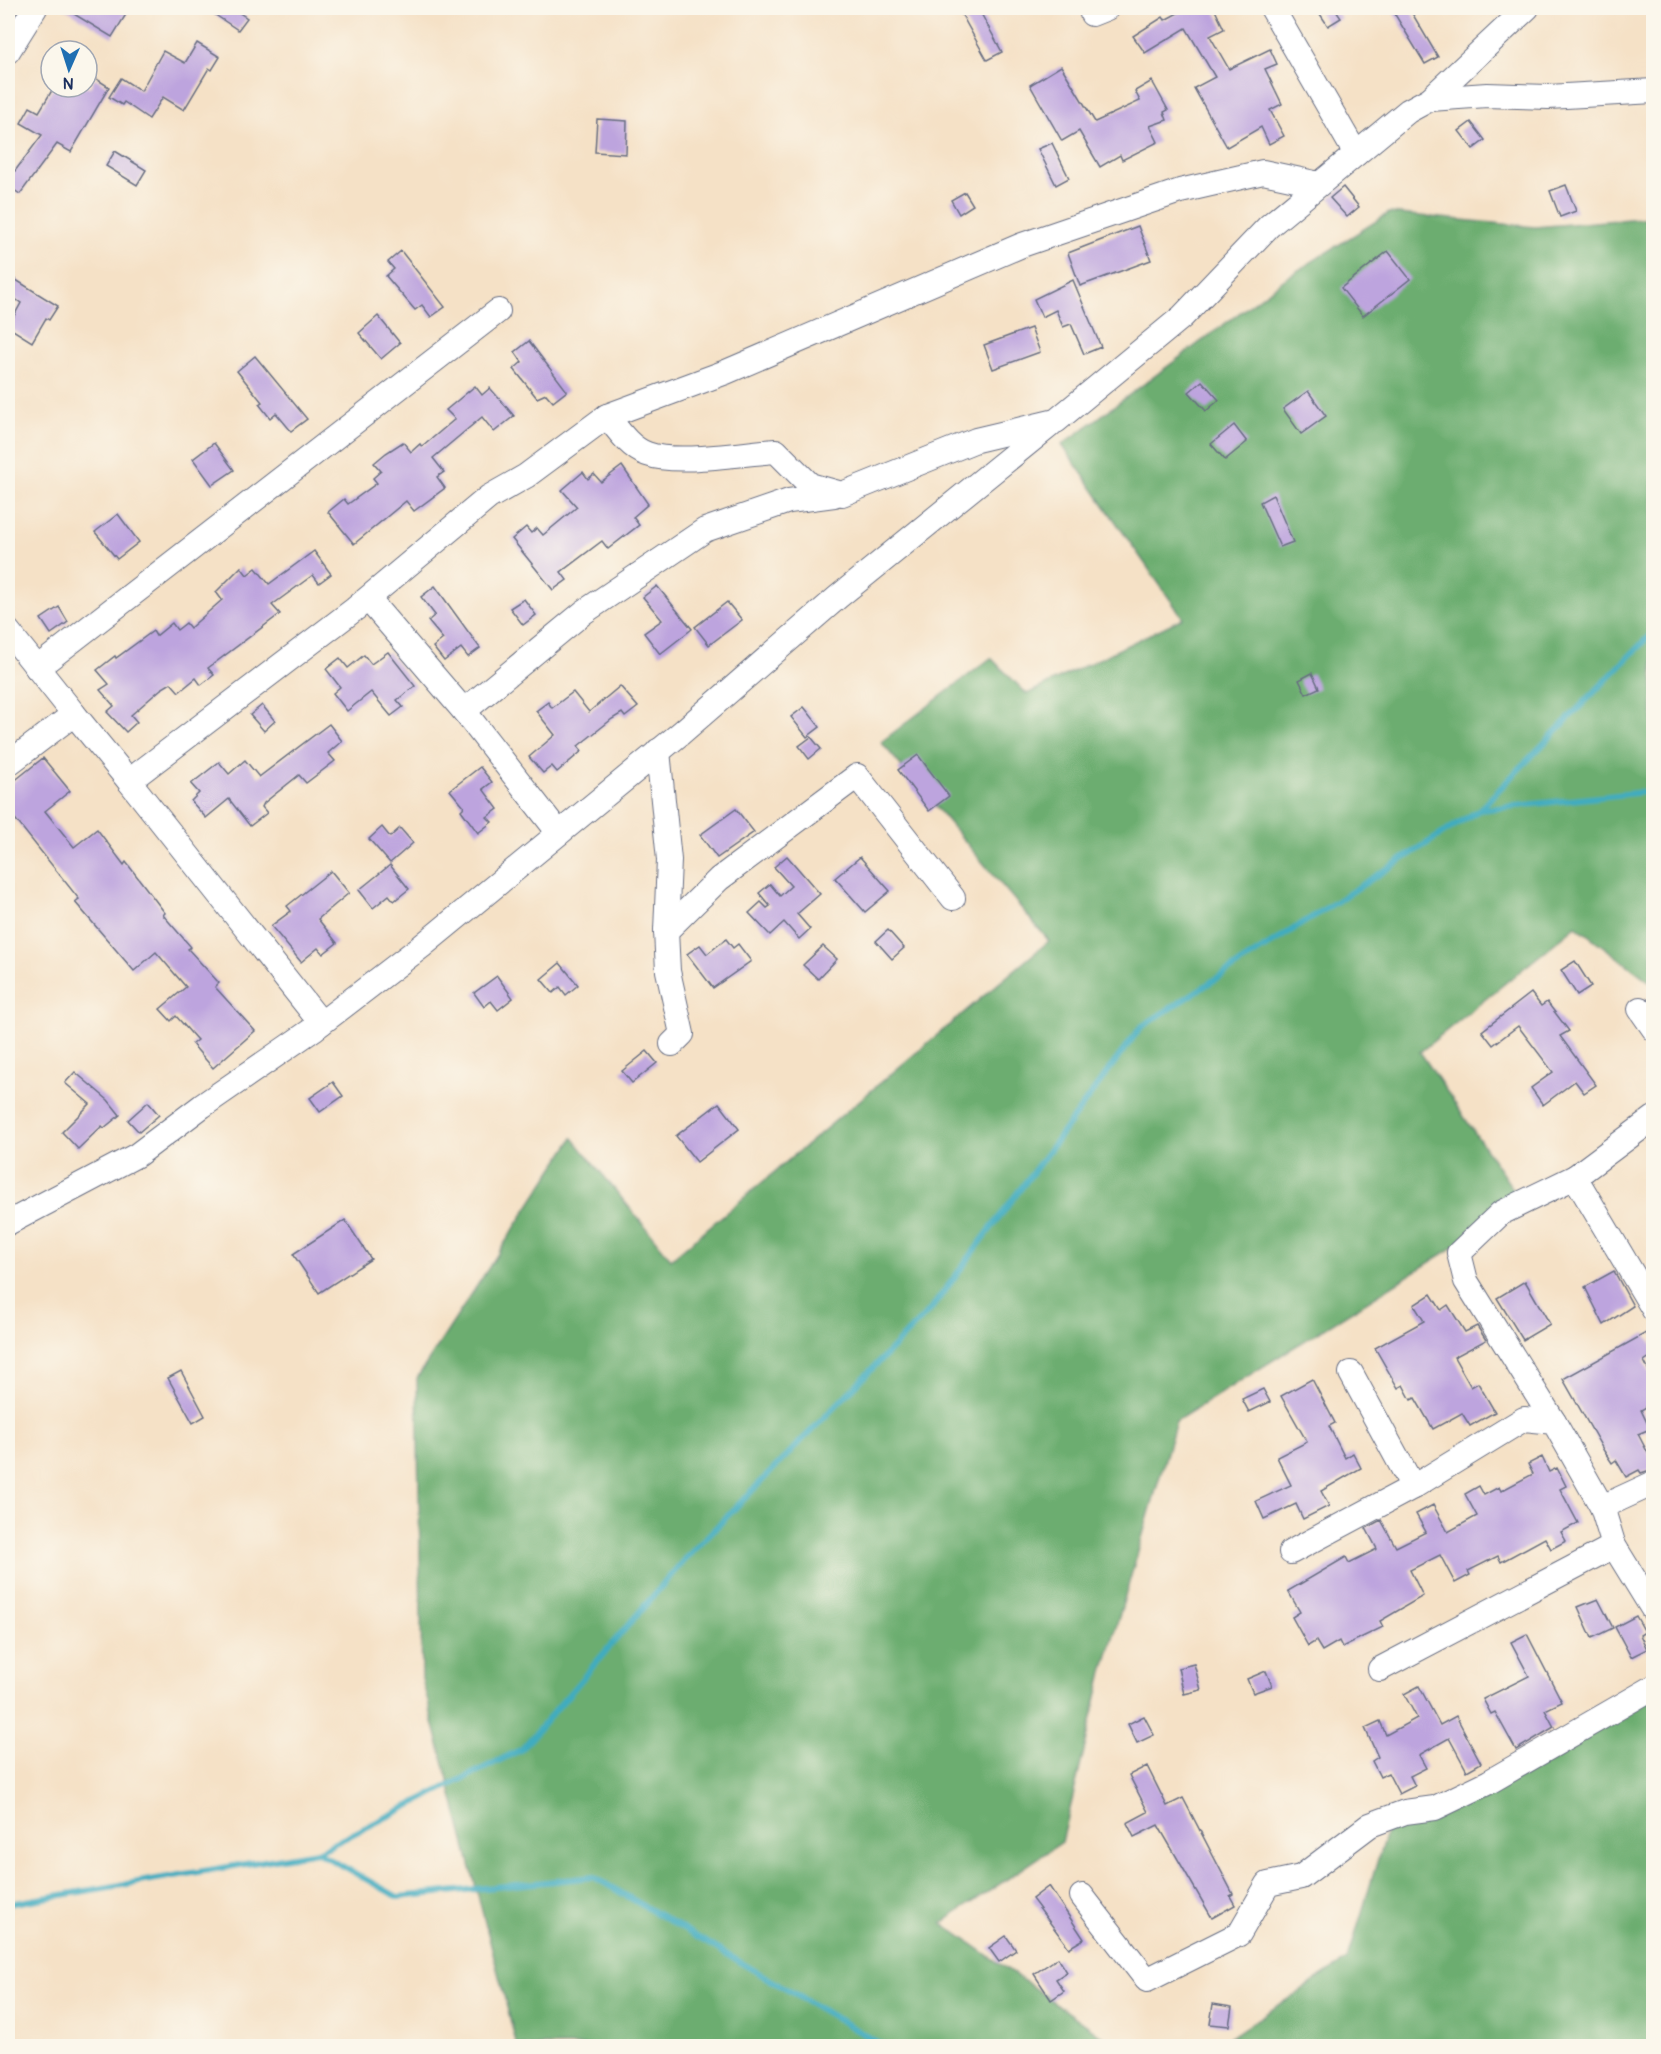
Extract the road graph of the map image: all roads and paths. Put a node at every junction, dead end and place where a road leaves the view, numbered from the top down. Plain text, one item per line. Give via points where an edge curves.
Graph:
1 (35, 8) edge
2 (1272, 8) edge
3 (1527, 8) edge
4 (8, 51) edge
5 (1653, 91) edge
6 (1430, 99) junction
7 (1356, 154) junction
8 (1319, 184) junction
9 (498, 311) dead end
10 (607, 416) junction
11 (1056, 421) junction
12 (842, 494) junction
13 (368, 599) junction
14 (8, 631) edge
15 (38, 668) junction
16 (464, 711) junction
17 (74, 714) junction
18 (658, 751) junction
19 (8, 764) edge
20 (129, 781) junction
21 (559, 833) junction
22 (953, 898) dead end
23 (666, 931) junction
24 (1640, 1009) dead end
25 (321, 1023) junction
26 (1653, 1029) edge
27 (672, 1044) dead end
28 (1653, 1118) edge
29 (1575, 1177) junction
30 (8, 1223) edge
31 (1653, 1310) edge
32 (1351, 1373) dead end
33 (1554, 1422) junction
34 (1653, 1482) edge
35 (1413, 1487) junction
36 (1602, 1508) junction
37 (1614, 1546) junction
38 (1291, 1552) dead end
39 (1653, 1611) edge
40 (1380, 1669) dead end
41 (1653, 1687) edge
42 (1082, 1896) dead end

1 - 4 street
2 - 7 street
3 - 6 street
5 - 6 street
6 - 7 street via 1408,111
7 - 8 street
8 - 10 street via 1263,172 1180,191 1022,244 726,372
8 - 11 street via 1269,226 1182,317
9 - 15 street
10 - 12 street via 626,440 645,454 668,459 776,451 810,484
10 - 13 street via 526,476 489,497
11 - 12 street via 976,440
11 - 18 street via 838,597
12 - 16 street via 789,501 705,530 584,612
13 - 16 street
13 - 20 street
14 - 15 street
15 - 17 street
16 - 21 street
17 - 19 street
17 - 20 street
18 - 21 street
18 - 23 street via 669,860
20 - 25 street
21 - 25 street
22 - 23 street via 857,776 718,879
23 - 27 street via 668,971 682,1034
24 - 26 street
25 - 30 street via 137,1155
28 - 29 street
29 - 31 street
29 - 33 street via 1501,1213 1459,1253 1466,1281
32 - 35 street
33 - 35 street via 1524,1419
33 - 36 street
34 - 36 street
35 - 38 street
36 - 37 street
37 - 39 street
37 - 40 street
41 - 42 street via 1546,1751 1436,1808 1405,1812 1370,1825 1301,1877 1268,1884 1239,1934 1147,1980

